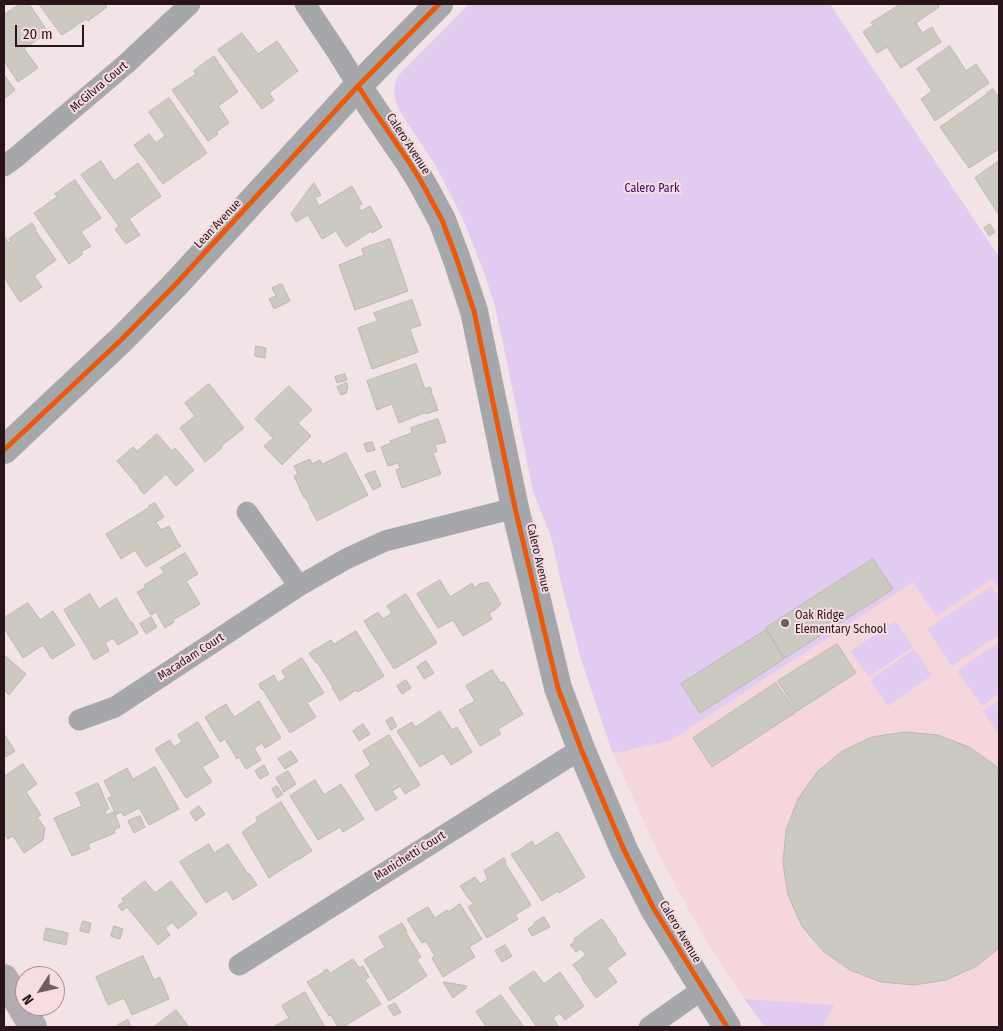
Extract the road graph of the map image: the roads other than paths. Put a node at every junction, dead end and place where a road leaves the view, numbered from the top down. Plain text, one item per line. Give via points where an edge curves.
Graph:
1 (190, 4) edge
2 (305, 4) edge
3 (439, 4) edge
4 (358, 86) junction
5 (4, 166) edge
6 (4, 450) edge
7 (515, 508) junction
8 (247, 512) dead end
9 (299, 586) junction
10 (79, 720) dead end
11 (581, 749) junction
12 (239, 965) dead end
13 (4, 978) edge
14 (703, 990) junction
15 (33, 1027) edge
16 (648, 1027) edge
17 (727, 1027) edge

1 - 5 street, McGilvra Court via 126,64
2 - 4 street, Calero Avenue
3 - 4 street, Lean Avenue
4 - 6 street, Lean Avenue via 168,292
4 - 7 street, Calero Avenue via 422,183 442,220 456,257 474,312
7 - 9 street, Macadam Court via 385,541 346,558
7 - 11 street, Calero Avenue via 558,688
8 - 9 street
9 - 10 street, Macadam Court via 114,707
11 - 12 street, Manichetti Court
11 - 14 street, Calero Avenue via 624,850 654,909
13 - 15 highway
14 - 16 street
14 - 17 street, Calero Avenue

